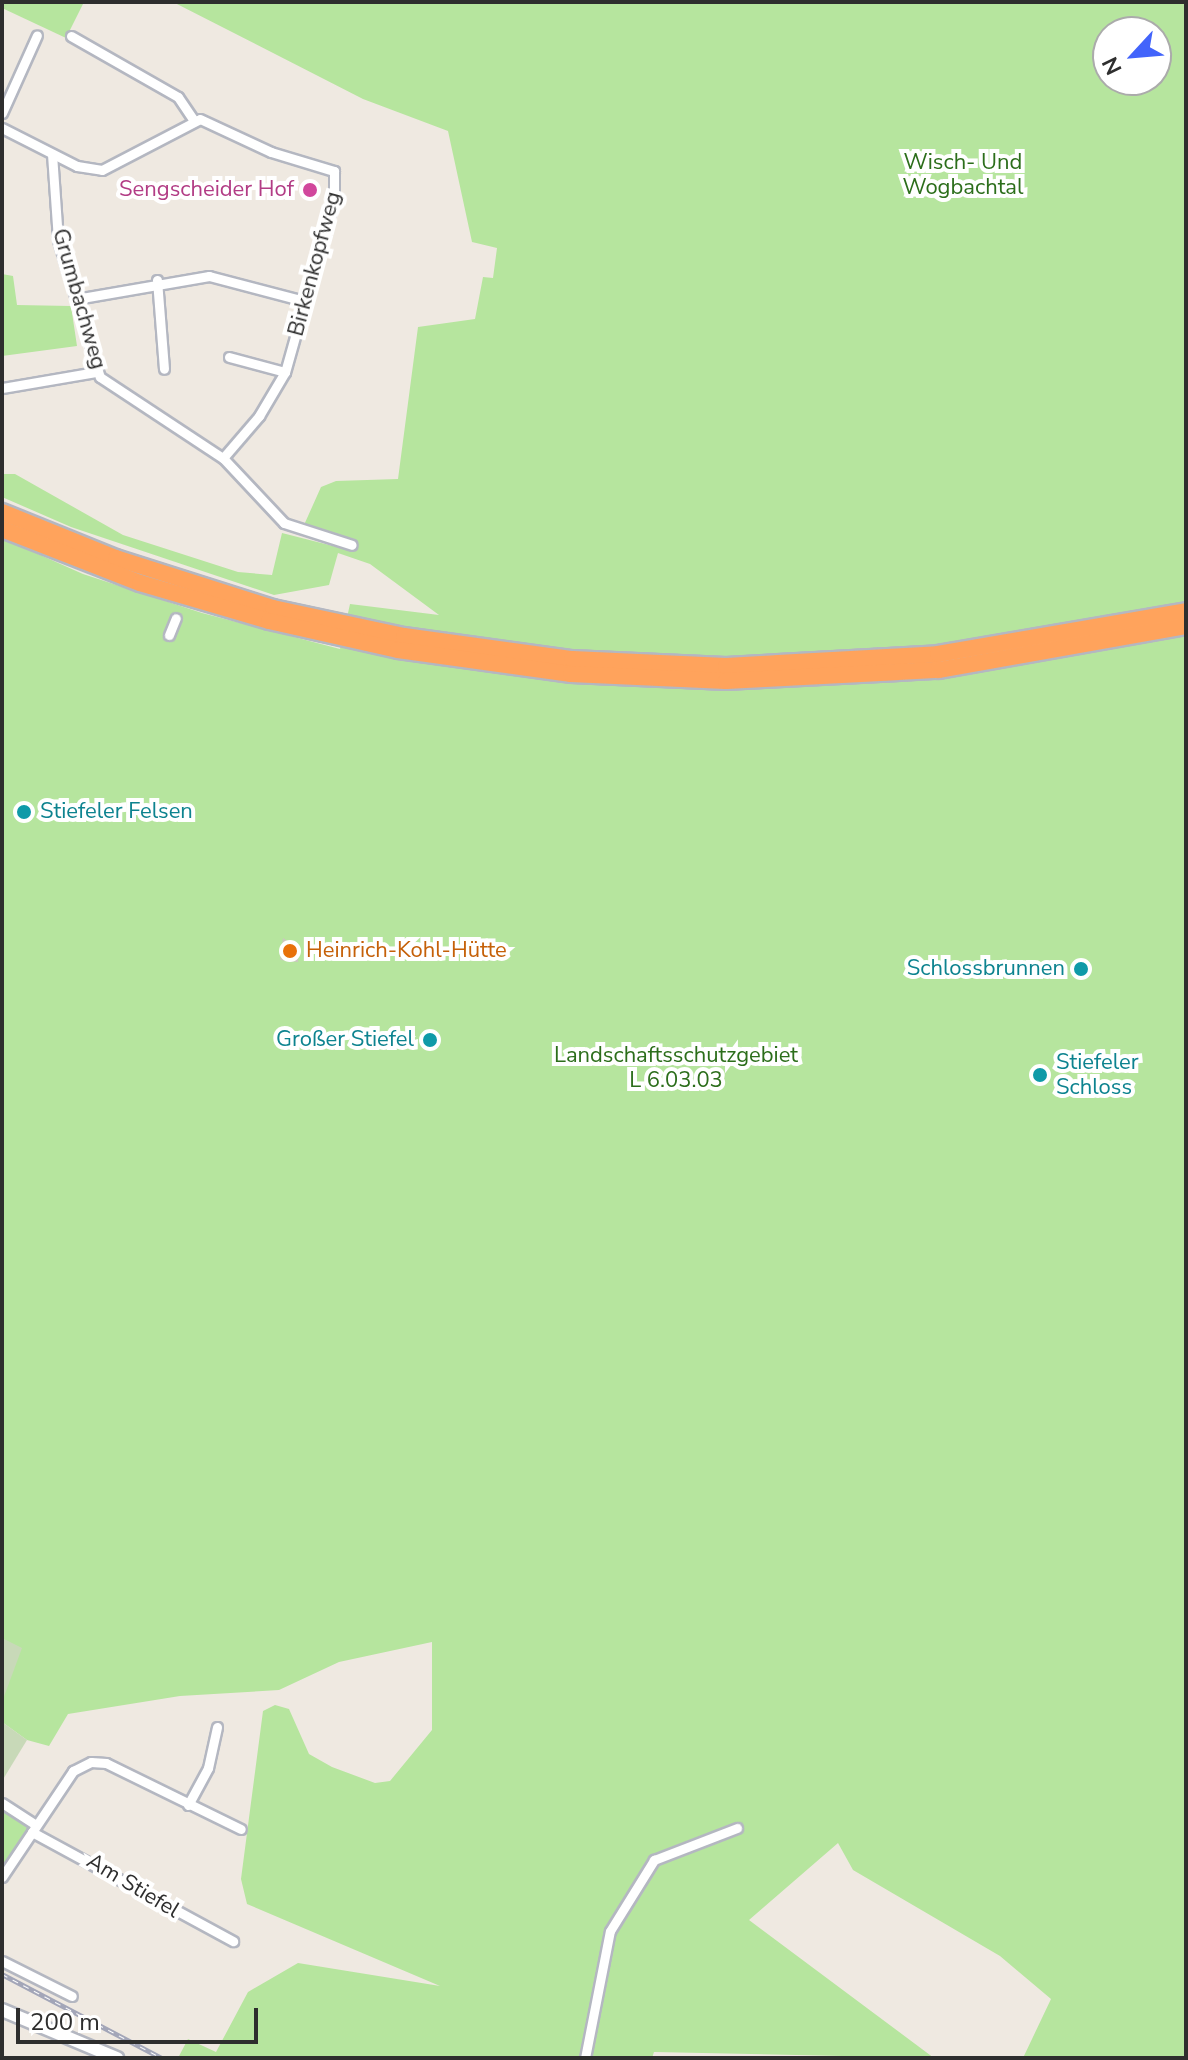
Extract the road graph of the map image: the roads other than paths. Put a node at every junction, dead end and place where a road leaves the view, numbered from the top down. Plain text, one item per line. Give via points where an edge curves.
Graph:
1 (37, 35) dead end
2 (71, 36) dead end
3 (2, 113) edge
4 (193, 119) junction
5 (2, 128) edge
6 (52, 154) junction
7 (157, 280) junction
8 (76, 299) junction
9 (304, 301) junction
10 (229, 357) dead end
11 (164, 369) dead end
12 (96, 372) junction
13 (285, 372) junction
14 (2, 388) edge
15 (223, 458) junction
16 (2, 512) edge
17 (2, 529) edge
18 (352, 545) dead end
19 (1186, 611) edge
20 (176, 618) dead end
21 (1186, 626) edge
22 (169, 635) dead end
23 (217, 1727) dead end
24 (2, 1803) edge
25 (188, 1805) junction
26 (34, 1828) junction
27 (737, 1828) dead end
28 (241, 1829) dead end
29 (2, 1877) edge
30 (233, 1941) dead end
31 (2, 1961) edge
32 (72, 1996) dead end
33 (2, 2010) edge
34 (117, 2058) edge
35 (585, 2058) edge

1 - 3 street
2 - 4 street via 178,97
4 - 6 street via 110,168 85,169
4 - 9 street, Birkenkopfweg via 334,171 337,185
5 - 6 street
6 - 8 street, Grumbachweg via 58,240
7 - 8 street
7 - 9 street via 235,279
7 - 11 street
8 - 12 street, Grumbachweg
9 - 13 street, Birkenkopfweg
10 - 13 street
12 - 14 street
12 - 15 street, Grumbachweg
13 - 15 street, Birkenkopfweg via 259,416
15 - 18 street, Grumbachweg via 284,523
16 - 19 highway via 146,569 273,608 404,636 572,659 726,666 938,654
17 - 21 highway via 140,583 269,621 398,650 571,674 726,681 939,670
20 - 22 street
23 - 25 street via 208,1768
24 - 26 street, Am Stiefel
25 - 26 street via 115,1767 91,1762 73,1771
25 - 28 street
26 - 29 street
26 - 30 street, Am Stiefel
27 - 35 street via 654,1860 610,1931
31 - 32 street
33 - 34 main road

